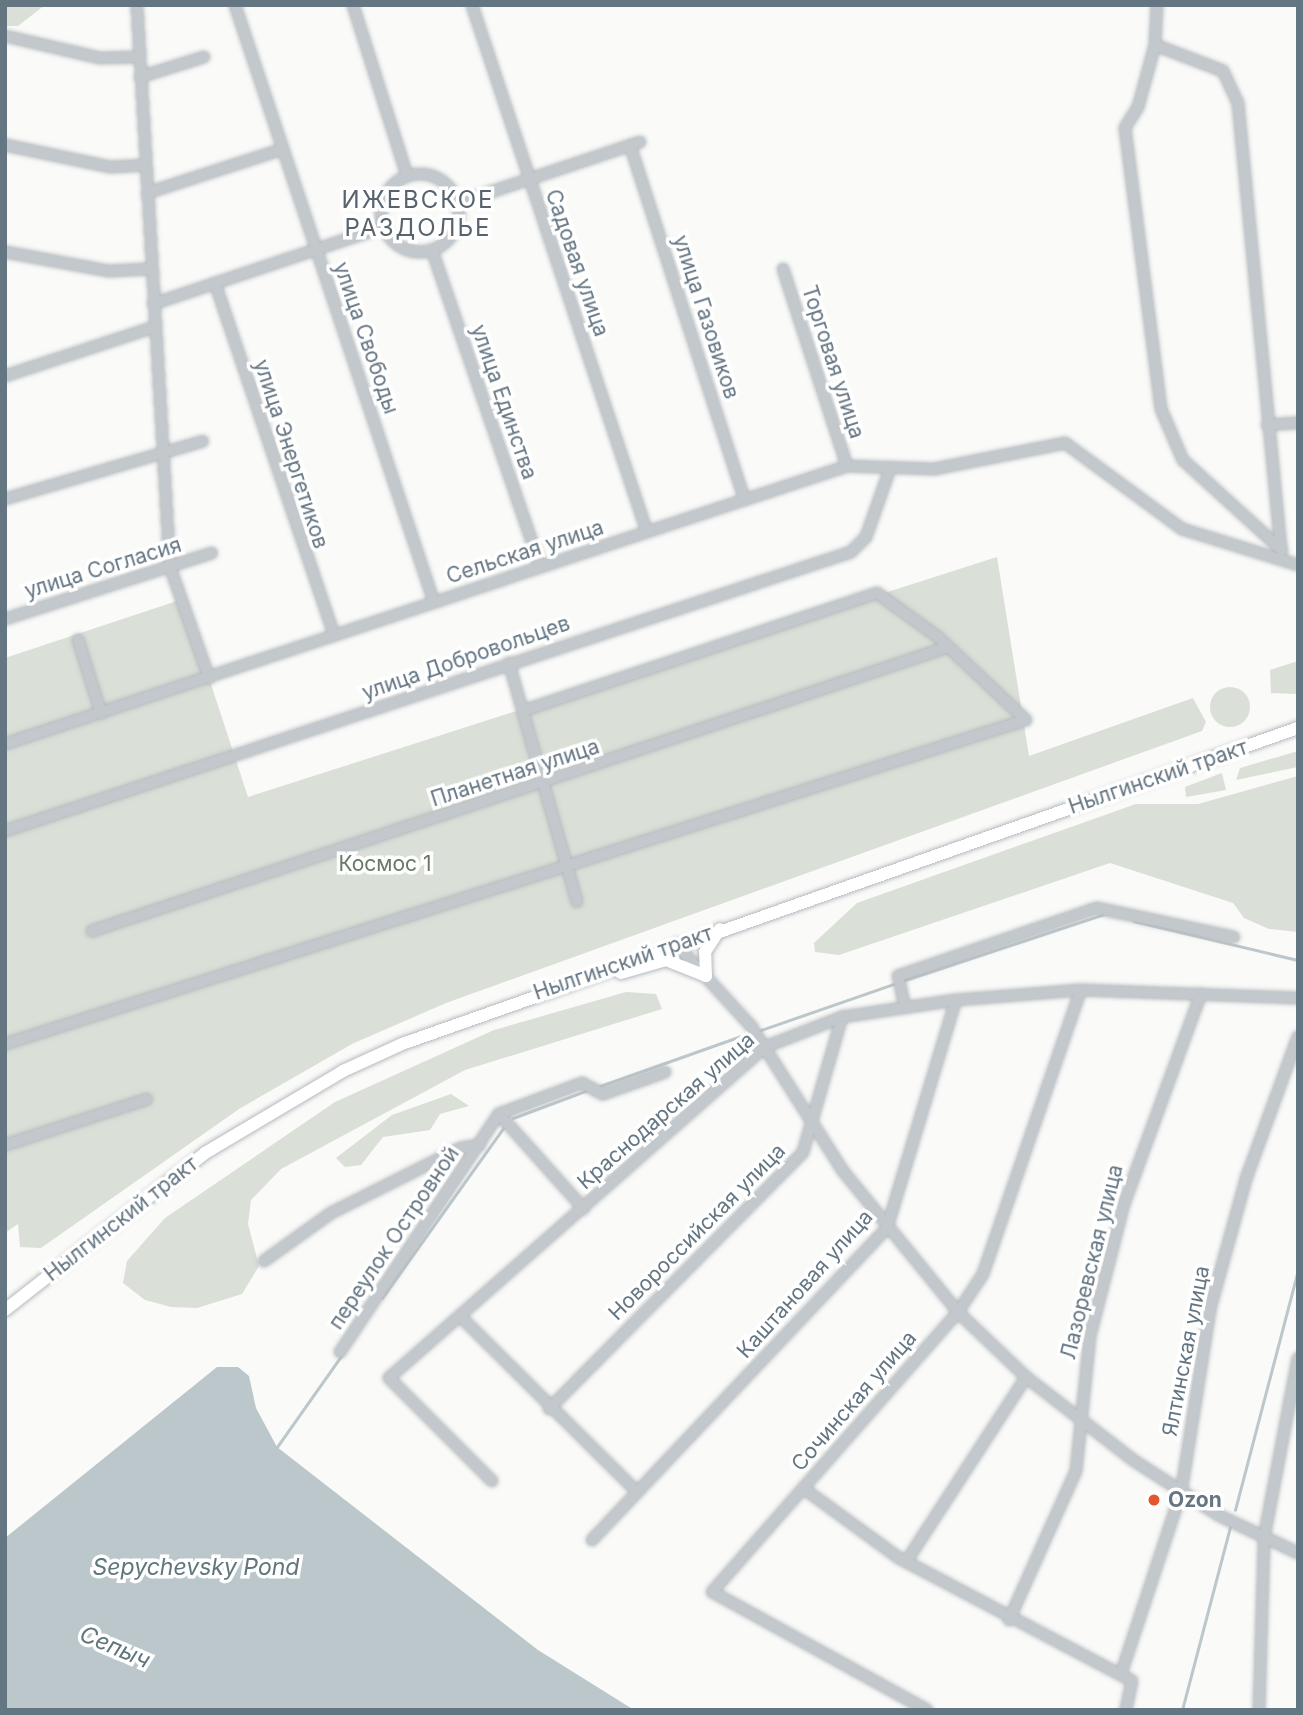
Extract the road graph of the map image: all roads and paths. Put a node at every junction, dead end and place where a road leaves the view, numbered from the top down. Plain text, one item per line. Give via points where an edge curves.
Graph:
1 (137, 5) edge
2 (235, 5) edge
3 (353, 5) edge
4 (472, 5) edge
5 (1157, 5) edge
6 (5, 36) edge
7 (1155, 45) junction
8 (140, 57) junction
9 (204, 57) dead end
10 (140, 77) junction
11 (5, 145) edge
12 (283, 149) junction
13 (145, 165) junction
14 (407, 175) junction
15 (528, 179) junction
16 (146, 193) junction
17 (458, 203) junction
18 (383, 227) junction
19 (316, 250) junction
20 (432, 250) junction
21 (9, 255) edge
22 (149, 269) junction
23 (783, 270) dead end
24 (215, 283) junction
25 (152, 304) junction
26 (154, 327) junction
27 (5, 376) edge
28 (1298, 423) edge
29 (1267, 425) junction
30 (203, 441) dead end
31 (161, 450) junction
32 (847, 466) junction
33 (890, 469) junction
34 (5, 499) edge
35 (745, 500) junction
36 (647, 532) junction
37 (1281, 548) junction
38 (212, 553) dead end
39 (1293, 564) edge
40 (540, 566) junction
41 (170, 567) junction
42 (434, 602) junction
43 (5, 619) edge
44 (334, 635) junction
45 (78, 640) dead end
46 (948, 647) junction
47 (509, 663) junction
48 (209, 678) junction
49 (524, 710) junction
50 (101, 713) junction
51 (1298, 728) edge
52 (5, 744) edge
53 (540, 785) junction
54 (5, 831) edge
55 (569, 866) junction
56 (577, 901) dead end
57 (720, 929) junction
58 (92, 931) dead end
59 (1234, 937) dead end
60 (676, 944) junction
61 (706, 976) junction
62 (1082, 990) junction
63 (1201, 994) junction
64 (1298, 998) edge
65 (956, 1000) junction
66 (905, 1008) junction
67 (492, 1009) junction
68 (842, 1017) junction
69 (1298, 1037) edge
70 (5, 1044) edge
71 (765, 1047) junction
72 (666, 1072) dead end
73 (147, 1099) dead end
74 (499, 1114) junction
75 (811, 1123) junction
76 (5, 1145) edge
77 (480, 1145) junction
78 (584, 1209) junction
79 (887, 1228) junction
80 (264, 1262) dead end
81 (5, 1310) edge
82 (958, 1312) junction
83 (460, 1316) junction
84 (341, 1352) dead end
85 (1298, 1357) edge
86 (1026, 1377) junction
87 (549, 1409) junction
88 (1079, 1420) junction
89 (492, 1481) dead end
90 (803, 1489) junction
91 (637, 1492) junction
92 (1181, 1493) junction
93 (1264, 1538) junction
94 (592, 1540) dead end
95 (1298, 1553) edge
96 (906, 1562) junction
97 (1009, 1620) junction
98 (1121, 1674) junction
99 (927, 1710) edge
100 (1126, 1710) edge
101 (1259, 1710) edge

1 - 8 street
2 - 12 street, улица Свободы
3 - 14 street
4 - 15 street, Садовая улица
5 - 7 street
6 - 8 street via 100,58
7 - 29 street via 1223,71 1234,87
7 - 37 street via 1138,107 1125,128 1161,410 1183,460
8 - 10 street
9 - 10 street
10 - 13 street
11 - 13 street via 110,167
12 - 16 street
12 - 19 street, улица Свободы
13 - 16 street
14 - 17 street via 433,175
14 - 18 street via 387,190
15 - 17 street
15 - 35 street, улица Газовиков via 635,143
15 - 36 street, Садовая улица
16 - 22 street
17 - 20 street via 457,226
18 - 19 street
18 - 20 street via 398,245
19 - 24 street
19 - 42 street, улица Свободы
20 - 40 street, улица Единства
21 - 22 street via 109,271
22 - 25 street
23 - 32 street, Торговая улица
24 - 25 street
24 - 44 street, улица Энергетиков
25 - 26 street
26 - 27 street
26 - 31 street
28 - 29 street
29 - 37 street
30 - 31 street
31 - 34 street
31 - 41 street
32 - 33 street, Сельская улица
32 - 35 street, Сельская улица
33 - 39 street, Сельская улица via 934,469 1065,443 1182,529
33 - 47 street, улица Добровольцев via 866,537 851,552
35 - 36 street, Сельская улица
36 - 40 street, Сельская улица
37 - 39 street
38 - 41 street, улица Согласия
40 - 42 street, Сельская улица
41 - 43 street, улица Согласия
41 - 48 street
42 - 44 street, Сельская улица
44 - 48 street, Сельская улица
45 - 50 street
46 - 49 street via 877,593
46 - 53 street, Планетная улица
46 - 55 street via 1026,720
47 - 49 street
47 - 54 street, улица Добровольцев
48 - 50 street, Сельская улица
49 - 53 street via 524,732
50 - 52 street, Сельская улица
51 - 57 main road, Нылгинский тракт
53 - 55 street
53 - 58 street, Планетная улица
55 - 56 street
55 - 70 street
57 - 60 main road, Нылгинский тракт
57 - 61 main road via 705,952
59 - 66 street via 1097,908 898,976
60 - 61 street
60 - 67 main road, Нылгинский тракт
61 - 67 main road via 657,961 516,1007
61 - 71 street
62 - 63 street, Краснодарская улица
62 - 65 street, Краснодарская улица
62 - 82 street, Сочинская улица via 998,1246
63 - 64 street, Краснодарская улица
63 - 88 street, Лазоревская улица via 1124,1204 1090,1336
65 - 66 street, Краснодарская улица
65 - 79 street, Каштановая улица
66 - 68 street, Краснодарская улица
67 - 81 main road, Нылгинский тракт via 343,1071 270,1112 205,1153
68 - 71 street, Краснодарская улица
68 - 75 street, Новороссийская улица
69 - 92 street, Ялтинская улица via 1247,1176 1210,1309
71 - 75 street
71 - 78 street, Краснодарская улица
72 - 74 street via 603,1094 582,1083
73 - 76 street
74 - 77 street, переулок Островной
74 - 78 street
75 - 79 street
75 - 87 street, Новороссийская улица via 811,1136 790,1168
77 - 80 street via 461,1148 331,1213
77 - 84 street, переулок Островной
78 - 83 street, Краснодарская улица
79 - 82 street
79 - 91 street, Каштановая улица
82 - 86 street
82 - 90 street, Сочинская улица
83 - 87 street
83 - 89 street, Краснодарская улица via 389,1378
85 - 93 street
86 - 88 street
86 - 96 street
87 - 91 street
88 - 92 street
88 - 97 street, Лазоревская улица via 1070,1490
90 - 96 street
90 - 99 street, Сочинская улица via 712,1592
91 - 94 street, Каштановая улица
92 - 93 street
92 - 98 street, Ялтинская улица
93 - 95 street
93 - 101 street
96 - 97 street
97 - 98 street
98 - 100 street via 1132,1681

